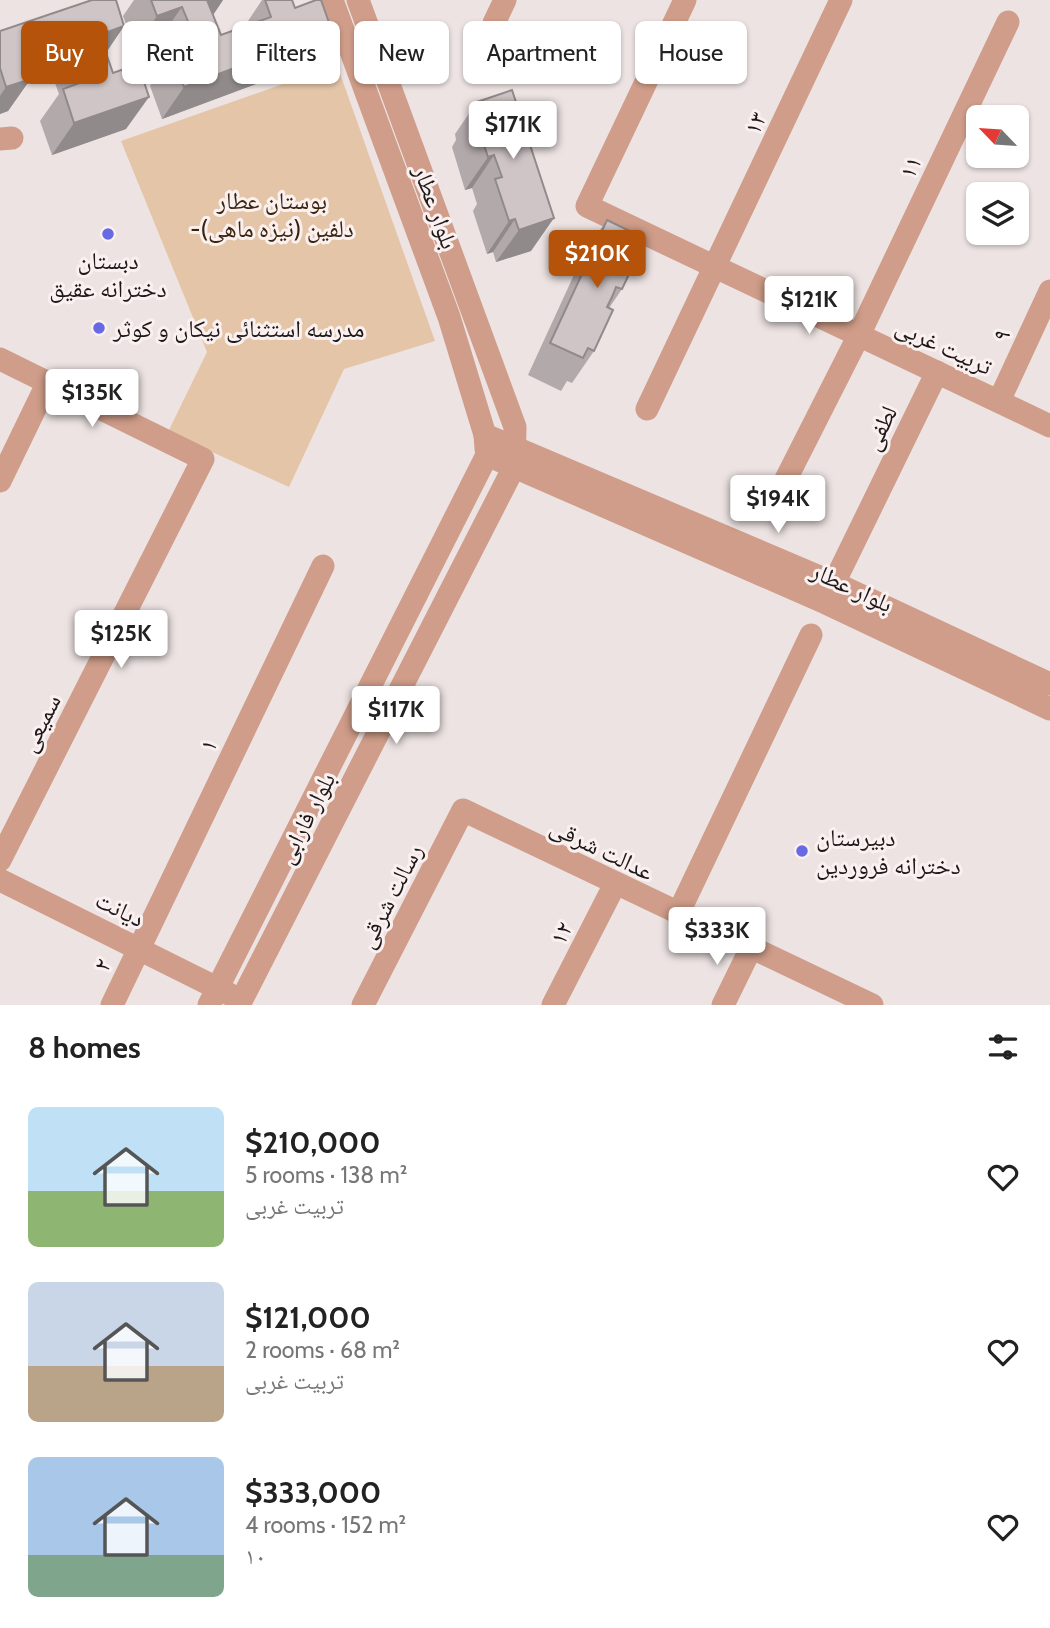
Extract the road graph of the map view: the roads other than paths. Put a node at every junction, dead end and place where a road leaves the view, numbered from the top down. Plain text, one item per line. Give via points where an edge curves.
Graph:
1 (332, 0) edge
2 (358, 0) edge
3 (505, 0) edge
4 (685, 0) edge
5 (841, 0) edge
6 (495, 21) edge
7 (1008, 22) dead end
8 (716, 268) junction
9 (1050, 291) edge
10 (859, 335) junction
11 (0, 359) edge
12 (937, 372) junction
13 (48, 383) junction
14 (999, 401) junction
15 (648, 409) dead end
16 (1050, 426) edge
17 (486, 445) junction
18 (516, 458) junction
19 (0, 481) edge
20 (783, 485) dead end
21 (323, 566) dead end
22 (834, 583) junction
23 (811, 635) dead end
24 (1050, 684) edge
25 (1050, 709) edge
26 (463, 810) joint
27 (0, 860) edge
28 (0, 880) edge
29 (615, 884) junction
30 (678, 914) junction
31 (139, 948) junction
32 (751, 948) junction
33 (213, 997) edge
34 (244, 1003) edge
35 (112, 1005) edge
36 (363, 1005) edge
37 (553, 1005) edge
38 (723, 1005) edge
39 (872, 1005) edge

1 - 17 street, بلوار عطار via 449,317
2 - 18 street, بلوار عطار via 515,427
3 - 6 street
4 - 8 street, تربیت غربی via 587,206
5 - 8 street, ۱۳
7 - 10 street, ۱۱
8 - 10 street, تربیت غربی
8 - 15 street, ۱۳
9 - 14 street, ۹
10 - 12 street, تربیت غربی
10 - 20 street, ۱۱
11 - 13 street
12 - 14 street, تربیت غربی
12 - 22 street, لطفی
13 - 19 street
13 - 27 street, سمیعی via 203,459
14 - 16 street, تربیت غربی
17 - 18 street, بلوار عطار
17 - 33 street, بلوار فارابی
18 - 22 street, بلوار عطار
18 - 25 street, بلوار عطار
18 - 34 street, بلوار فارابی
21 - 31 street, ۱
22 - 24 street, بلوار عطار
23 - 30 street
26 - 29 street, عدالت شرقی
26 - 36 street, رسالت شرقی
28 - 31 street, دیانت
29 - 30 street, عدالت شرقی
29 - 37 street, ۱۲
30 - 32 street, عدالت شرقی
31 - 33 street, دیانت
31 - 35 street, ۲
32 - 38 street
32 - 39 street, عدالت شرقی
33 - 34 street, دیانت

